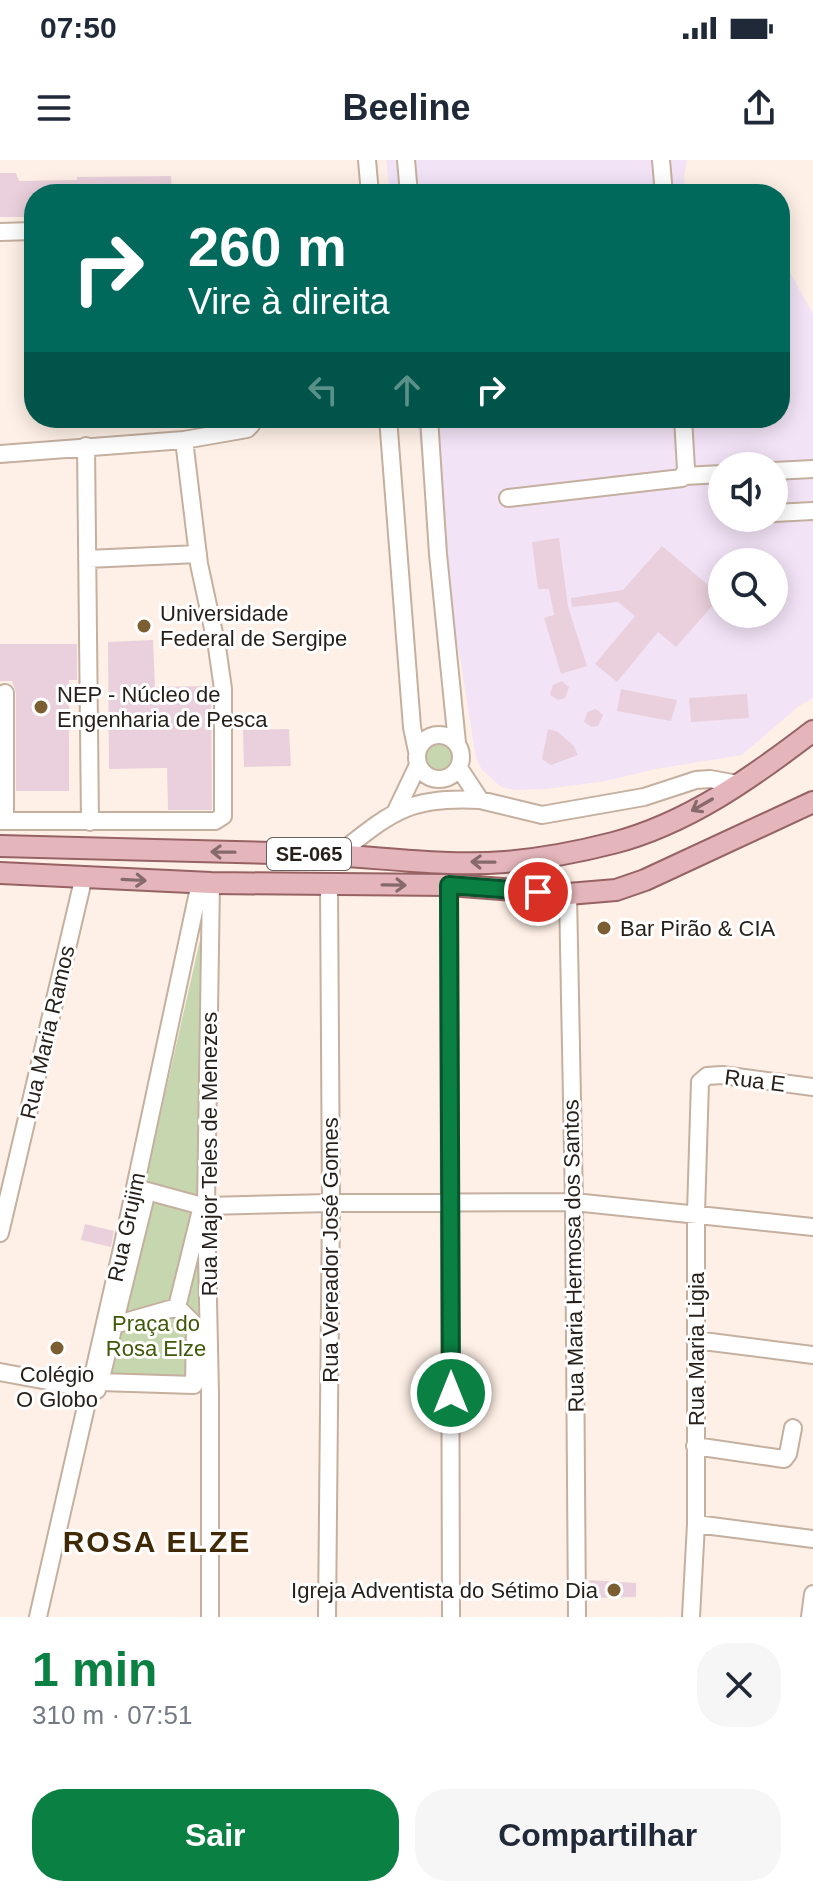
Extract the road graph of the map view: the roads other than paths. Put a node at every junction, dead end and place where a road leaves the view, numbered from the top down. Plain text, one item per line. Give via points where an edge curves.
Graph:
1 (367, 160) edge
2 (406, 160) edge
3 (661, 160) edge
4 (369, 184) edge
5 (408, 184) edge
6 (663, 184) edge
7 (24, 231) edge
8 (0, 232) edge
9 (248, 428) edge
10 (389, 428) edge
11 (430, 428) edge
12 (684, 428) edge
13 (184, 440) junction
14 (86, 446) junction
15 (0, 454) edge
16 (813, 469) edge
17 (788, 470) edge
18 (708, 475) edge
19 (684, 476) junction
20 (508, 498) dead end
21 (813, 511) edge
22 (788, 512) edge
23 (198, 554) junction
24 (87, 559) junction
25 (5, 693) dead end
26 (813, 731) edge
27 (457, 743) junction
28 (418, 758) junction
29 (459, 768) junction
30 (738, 784) junction
31 (480, 800) junction
32 (813, 802) edge
33 (396, 811) junction
34 (3, 821) edge
35 (90, 822) junction
36 (0, 846) edge
37 (337, 855) junction
38 (0, 873) edge
39 (84, 876) junction
40 (206, 883) junction
41 (329, 884) junction
42 (449, 885) junction
43 (568, 894) junction
44 (700, 1082) joint
45 (813, 1087) edge
46 (451, 1202) junction
47 (574, 1202) junction
48 (331, 1203) junction
49 (206, 1206) junction
50 (696, 1213) junction
51 (813, 1227) edge
52 (0, 1233) edge
53 (177, 1307) junction
54 (114, 1325) junction
55 (695, 1340) junction
56 (813, 1355) edge
57 (0, 1369) edge
58 (86, 1385) junction
59 (210, 1394) junction
60 (793, 1428) dead end
61 (695, 1446) junction
62 (696, 1524) junction
63 (813, 1539) edge
64 (813, 1594) edge
65 (38, 1617) edge
66 (210, 1617) edge
67 (327, 1617) edge
68 (451, 1617) edge
69 (577, 1617) edge
70 (691, 1617) edge
71 (810, 1617) edge

1 - 4 street
2 - 5 street
3 - 6 street
7 - 8 street
9 - 13 street
10 - 28 street
11 - 27 street
12 - 19 street
13 - 14 street
13 - 23 street
14 - 15 street
14 - 24 street
16 - 17 street
18 - 19 street
19 - 20 street
21 - 22 street
23 - 24 street
23 - 35 street via 223,689 223,816 215,821
24 - 35 street
25 - 34 street
26 - 30 main road, SE-065
27 - 28 street via 447,736 431,736 420,745
27 - 29 street via 462,753
28 - 29 street via 427,776 440,780
28 - 33 street
29 - 31 street
30 - 31 street via 696,780 644,797 542,815
30 -> 37 main road, SE-065 via 672,822 615,843 556,855 503,862
31 - 33 street via 434,800
32 - 43 main road, SE-065 via 629,887
33 - 37 street
34 - 35 street
37 -> 36 main road, SE-065
38 - 39 main road, SE-065
39 -> 40 main road, SE-065
39 - 52 street, Rua Maria Ramos
40 - 41 main road, SE-065
40 - 49 street, Rua Major Teles de Menezes
40 - 58 street, Rua Grujim
41 -> 42 main road, SE-065
41 - 48 street, Rua Vereador José Gomes
42 - 43 main road, SE-065
42 - 46 street
43 - 47 street, Rua Maria Hermosa dos Santos
44 - 45 street, Rua E via 722,1075
44 - 50 street, Rua Maria Ligia
46 - 47 street
46 - 48 street
46 - 68 street
47 - 50 street
47 - 69 street, Rua Maria Hermosa dos Santos
48 - 49 street
48 - 67 street, Rua Vereador José Gomes
49 - 59 street, Rua Major Teles de Menezes
50 - 51 street
50 - 55 street, Rua Maria Ligia
53 - 54 street
53 - 54 street via 195,1325 194,1385 100,1382
53 - 54 street via 202,1206 147,1191
55 - 56 street
55 - 61 street, Rua Maria Ligia
57 - 58 street
58 - 59 street
58 - 65 street, Rua Grujim
59 - 66 street, Rua Major Teles de Menezes
60 - 61 street via 784,1459
61 - 62 street, Rua Maria Ligia
62 - 63 street
62 - 70 street, Rua Maria Ligia
64 - 71 street

